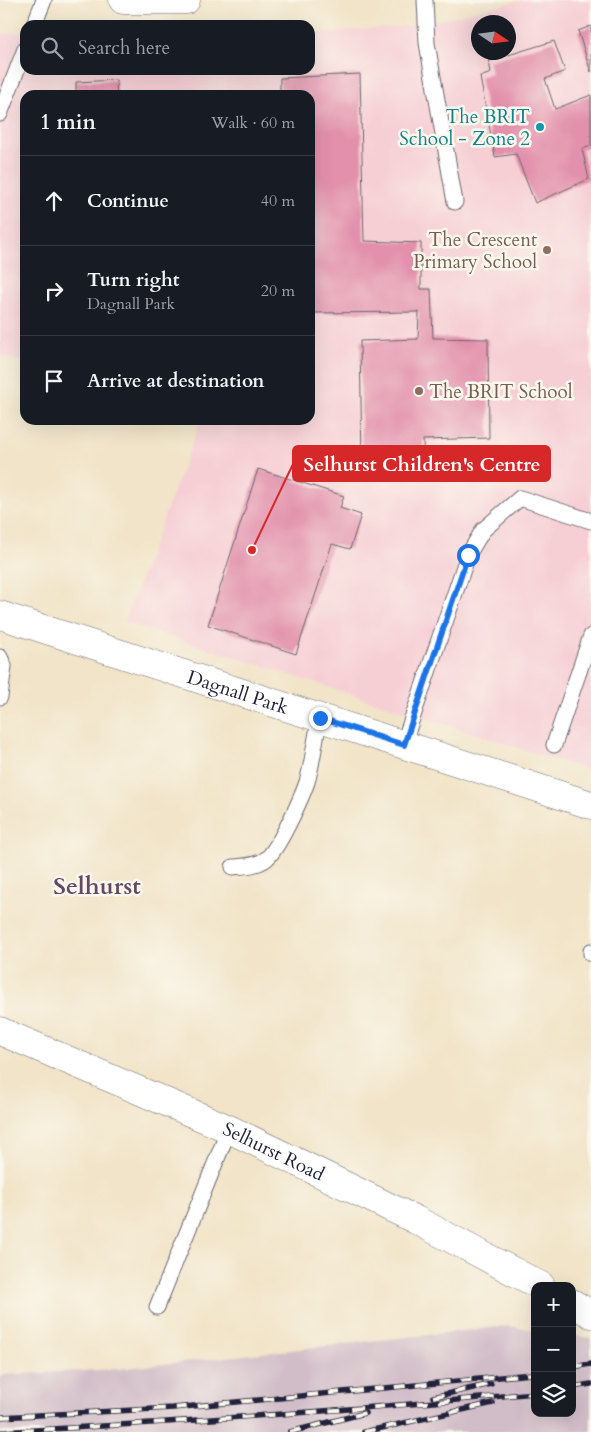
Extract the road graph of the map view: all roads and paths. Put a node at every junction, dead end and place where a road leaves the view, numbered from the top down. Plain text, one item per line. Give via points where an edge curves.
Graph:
1 (44, 0) edge
2 (123, 0) edge
3 (186, 0) edge
4 (425, 0) edge
5 (36, 20) edge
6 (20, 62) edge
7 (0, 114) edge
8 (456, 202) dead end
9 (591, 521) edge
10 (0, 615) edge
11 (591, 636) edge
12 (0, 657) edge
13 (0, 697) edge
14 (320, 718) junction
15 (404, 745) junction
16 (554, 745) dead end
17 (591, 805) edge
18 (233, 868) dead end
19 (0, 1031) edge
20 (229, 1130) junction
21 (533, 1282) edge
22 (576, 1305) edge
23 (157, 1307) dead end
24 (591, 1314) edge

1 - 5 lane
2 - 3 street
4 - 8 lane via 427,43
6 - 7 lane
9 - 15 lane via 520,498 483,530 468,555
10 - 14 street, Dagnall Park
11 - 16 lane
12 - 13 lane via 4,666
14 - 15 street, Dagnall Park
14 - 18 lane via 307,782 274,851 256,864
15 - 17 street, Dagnall Park
19 - 20 street, Selhurst Road
20 - 21 street, Selhurst Road via 416,1220
20 - 23 lane
22 - 24 street

